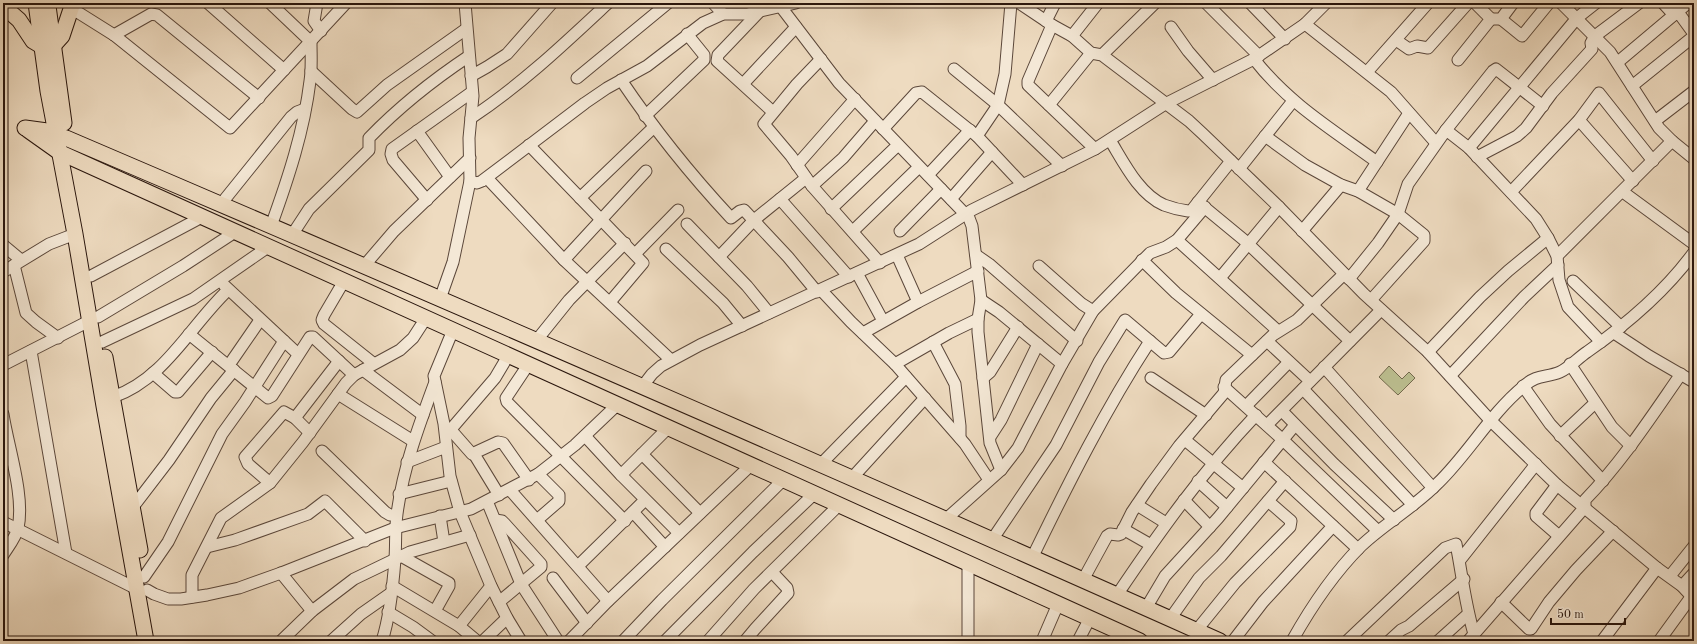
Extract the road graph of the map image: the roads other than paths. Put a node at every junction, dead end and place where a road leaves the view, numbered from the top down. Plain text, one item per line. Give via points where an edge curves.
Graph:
1 (36, 3) edge
2 (47, 3) edge
3 (208, 3) edge
4 (270, 3) edge
5 (317, 3) edge
6 (346, 3) edge
7 (465, 3) edge
8 (552, 3) edge
9 (608, 3) edge
10 (668, 3) edge
11 (713, 3) edge
12 (796, 3) edge
13 (1012, 3) edge
14 (1019, 3) edge
15 (1055, 3) edge
16 (1098, 3) edge
17 (1155, 3) edge
18 (1206, 3) edge
19 (1250, 3) edge
20 (1326, 3) edge
21 (1428, 3) edge
22 (1473, 3) edge
23 (1513, 3) edge
24 (1549, 3) edge
25 (1561, 3) edge
26 (1596, 3) edge
27 (1639, 3) edge
28 (1663, 3) edge
29 (1688, 3) edge
30 (72, 5) edge
31 (3, 6) edge
32 (776, 6) edge
33 (761, 11) junction
34 (1676, 13) junction
35 (723, 14) junction
36 (1577, 18) junction
37 (1495, 19) junction
38 (1049, 23) junction
39 (1305, 24) junction
40 (796, 27) junction
41 (1170, 27) dead end
42 (466, 29) junction
43 (321, 31) junction
44 (687, 34) junction
45 (114, 35) junction
46 (1694, 35) edge
47 (1072, 36) junction
48 (1595, 36) junction
49 (1285, 39) junction
50 (1396, 40) junction
51 (311, 42) junction
52 (48, 46) junction
53 (1096, 54) junction
54 (469, 56) junction
55 (1257, 58) junction
56 (820, 59) junction
57 (1458, 60) dead end
58 (1618, 62) junction
59 (954, 69) dead end
60 (284, 70) junction
61 (311, 71) junction
62 (1367, 72) junction
63 (471, 76) junction
64 (577, 78) dead end
65 (622, 80) junction
66 (1213, 80) junction
67 (742, 84) junction
68 (1520, 86) junction
69 (1632, 86) junction
70 (472, 92) junction
71 (1694, 92) edge
72 (258, 98) junction
73 (855, 99) junction
74 (1293, 101) junction
75 (1165, 104) junction
76 (998, 105) junction
77 (1049, 106) junction
78 (1543, 106) junction
79 (305, 109) junction
80 (773, 112) junction
81 (1409, 113) junction
82 (645, 116) junction
83 (471, 118) junction
84 (1579, 120) junction
85 (1655, 121) junction
86 (879, 125) junction
87 (654, 127) junction
88 (1446, 130) junction
89 (418, 131) junction
90 (973, 133) junction
91 (61, 136) junction
92 (1265, 136) junction
93 (1110, 140) junction
94 (1672, 141) junction
95 (1436, 143) junction
96 (529, 145) junction
97 (898, 145) junction
98 (1469, 148) junction
99 (1096, 149) junction
100 (992, 152) junction
101 (64, 153) junction
102 (1693, 155) edge
103 (1477, 157) junction
104 (470, 158) junction
105 (1653, 161) junction
106 (1377, 162) junction
107 (797, 165) junction
108 (1235, 165) junction
109 (1062, 166) junction
110 (920, 167) junction
111 (646, 171) dead end
112 (928, 175) junction
113 (450, 177) junction
114 (487, 178) junction
115 (470, 181) junction
116 (1633, 181) junction
117 (809, 182) junction
118 (1023, 185) junction
119 (1341, 185) junction
120 (941, 189) junction
121 (1358, 191) junction
122 (1511, 192) junction
123 (1623, 192) junction
124 (580, 198) junction
125 (780, 199) junction
126 (951, 199) junction
127 (427, 200) junction
128 (221, 204) junction
129 (1202, 204) junction
130 (1279, 207) junction
131 (831, 208) junction
132 (678, 210) dead end
133 (965, 214) junction
134 (1398, 214) junction
135 (202, 217) junction
136 (602, 220) junction
137 (754, 220) junction
138 (686, 224) dead end
139 (271, 226) junction
140 (853, 231) junction
141 (900, 231) dead end
142 (1302, 231) junction
143 (235, 232) junction
144 (75, 234) junction
145 (292, 235) junction
146 (1548, 238) junction
147 (1177, 240) junction
148 (624, 243) junction
149 (1248, 244) junction
150 (1694, 244) edge
151 (3, 245) edge
152 (268, 247) junction
153 (666, 249) dead end
154 (1694, 252) edge
155 (635, 254) junction
156 (897, 255) junction
157 (976, 255) junction
158 (719, 257) junction
159 (564, 260) junction
160 (1142, 260) junction
161 (1557, 261) junction
162 (18, 263) junction
163 (880, 263) junction
164 (364, 266) junction
165 (1038, 266) dead end
166 (978, 271) junction
167 (3, 272) edge
168 (853, 275) junction
169 (91, 276) junction
170 (1347, 276) junction
171 (1220, 278) junction
172 (220, 281) junction
173 (344, 281) junction
174 (1573, 281) dead end
175 (588, 282) junction
176 (228, 290) junction
177 (819, 291) junction
178 (440, 299) junction
179 (981, 300) junction
180 (1371, 300) junction
181 (610, 302) junction
182 (918, 302) junction
183 (1313, 305) junction
184 (1381, 310) junction
185 (1093, 311) junction
186 (769, 313) junction
187 (1201, 314) junction
188 (426, 318) junction
189 (94, 319) junction
190 (978, 319) junction
191 (260, 320) junction
192 (883, 322) junction
193 (742, 326) junction
194 (1018, 327) junction
195 (453, 330) junction
196 (1617, 330) junction
197 (1278, 331) junction
198 (863, 333) junction
199 (189, 334) junction
200 (58, 338) junction
201 (284, 341) junction
202 (536, 341) junction
203 (1077, 341) junction
204 (1150, 341) junction
205 (1267, 341) junction
206 (1350, 341) junction
207 (102, 342) junction
208 (933, 342) junction
209 (1601, 342) junction
210 (1038, 344) junction
211 (31, 351) junction
212 (212, 352) junction
213 (1428, 352) junction
214 (298, 354) junction
215 (1252, 355) junction
216 (508, 356) junction
217 (671, 360) junction
218 (339, 361) junction
219 (4, 362) edge
220 (1289, 362) junction
221 (373, 363) junction
222 (895, 364) junction
223 (1062, 364) junction
224 (1570, 364) junction
225 (528, 365) junction
226 (231, 367) junction
227 (1324, 367) junction
228 (358, 372) junction
229 (153, 373) junction
230 (1681, 374) junction
231 (1450, 376) junction
232 (906, 377) junction
233 (983, 378) junction
234 (1150, 378) dead end
235 (435, 382) junction
236 (1694, 382) edge
237 (1307, 385) junction
238 (255, 386) junction
239 (1523, 386) junction
240 (642, 387) junction
241 (1224, 387) junction
242 (338, 394) junction
243 (113, 397) junction
244 (925, 398) junction
245 (1595, 403) junction
246 (617, 405) junction
247 (1246, 406) junction
248 (1282, 411) junction
249 (3, 414) edge
250 (423, 415) junction
251 (1206, 415) junction
252 (1256, 415) junction
253 (295, 418) junction
254 (1490, 420) junction
255 (1296, 425) junction
256 (1267, 426) junction
257 (668, 428) junction
258 (448, 432) junction
259 (310, 433) junction
260 (585, 436) junction
261 (1560, 436) junction
262 (990, 437) junction
263 (960, 438) junction
264 (1185, 440) junction
265 (1283, 440) junction
266 (413, 441) junction
267 (1631, 446) junction
268 (446, 447) junction
269 (6, 448) edge
270 (322, 451) dead end
271 (474, 454) junction
272 (642, 454) junction
273 (561, 457) junction
274 (407, 462) junction
275 (1264, 462) junction
276 (1212, 463) junction
277 (820, 464) junction
278 (1536, 464) junction
279 (751, 465) junction
280 (1001, 470) junction
281 (621, 475) junction
282 (534, 477) junction
283 (852, 478) junction
284 (783, 480) junction
285 (989, 480) junction
286 (452, 481) junction
287 (1198, 481) junction
288 (1285, 481) junction
289 (1603, 481) junction
290 (270, 483) junction
291 (1557, 485) junction
292 (1243, 488) junction
293 (1433, 488) junction
294 (510, 490) junction
295 (400, 494) junction
296 (814, 494) junction
297 (499, 495) junction
298 (646, 500) junction
299 (1184, 500) junction
300 (487, 501) junction
301 (1268, 501) junction
302 (839, 505) junction
303 (1137, 505) junction
304 (1413, 505) junction
305 (133, 506) junction
306 (1227, 507) junction
307 (1585, 507) junction
308 (460, 512) junction
309 (633, 512) junction
310 (700, 513) junction
311 (396, 515) junction
312 (440, 516) junction
313 (495, 520) junction
314 (537, 520) junction
315 (945, 520) junction
316 (1394, 520) junction
317 (625, 521) junction
318 (3, 522) edge
319 (1166, 522) junction
320 (1333, 526) junction
321 (1210, 527) junction
322 (395, 528) junction
323 (1123, 529) junction
324 (18, 530) junction
325 (1378, 531) junction
326 (1613, 531) junction
327 (679, 533) junction
328 (470, 535) junction
329 (1559, 536) junction
330 (992, 540) junction
331 (365, 541) junction
332 (444, 542) junction
333 (1151, 545) junction
334 (1694, 546) edge
335 (207, 547) junction
336 (665, 547) junction
337 (1358, 549) junction
338 (66, 553) junction
339 (3, 555) edge
340 (398, 558) junction
341 (1032, 558) junction
342 (1460, 560) junction
343 (968, 563) junction
344 (578, 566) junction
345 (1657, 568) junction
346 (772, 572) junction
347 (282, 573) junction
348 (1694, 573) edge
349 (1670, 576) junction
350 (553, 578) dead end
351 (1464, 579) junction
352 (1083, 580) junction
353 (522, 584) junction
354 (143, 585) junction
355 (491, 586) junction
356 (1682, 586) junction
357 (391, 590) junction
358 (1117, 595) junction
359 (192, 597) junction
360 (1693, 598) edge
361 (608, 601) junction
362 (499, 602) junction
363 (1501, 602) junction
364 (1058, 604) junction
365 (1146, 608) junction
366 (312, 611) junction
367 (435, 611) junction
368 (388, 612) junction
369 (1468, 614) junction
370 (507, 618) junction
371 (1090, 618) junction
372 (1170, 619) junction
373 (587, 623) junction
374 (459, 626) junction
375 (1196, 631) junction
376 (1471, 637) edge
377 (1215, 640) edge
378 (146, 641) edge
379 (157, 641) edge
380 (281, 641) edge
381 (331, 641) edge
382 (382, 641) edge
383 (432, 641) edge
384 (478, 641) edge
385 (483, 641) edge
386 (521, 641) edge
387 (558, 641) edge
388 (569, 641) edge
389 (623, 641) edge
390 (665, 641) edge
391 (708, 641) edge
392 (745, 641) edge
393 (968, 641) edge
394 (1042, 641) edge
395 (1078, 641) edge
396 (1139, 641) edge
397 (1233, 641) edge
398 (1292, 641) edge
399 (1347, 641) edge
400 (1389, 641) edge
401 (1438, 641) edge
402 (1602, 641) edge
403 (1659, 641) edge

1 - 52 main road
2 - 52 main road
3 - 60 street
4 - 51 street
5 - 43 street via 314,21
6 - 43 street
7 - 42 street
8 - 63 street via 507,54
9 - 83 street via 519,83
10 - 64 street
11 - 35 street
12 - 32 street
13 - 76 street via 1005,74
14 - 38 street
15 - 38 street
16 - 47 street
17 - 53 street
18 - 55 street
19 - 49 street
20 - 39 street
21 - 50 street
22 - 37 street
22 - 50 street via 1428,48 1417,46 1409,49
23 - 37 street
24 - 37 street via 1522,36
25 - 36 street
26 - 36 street
27 - 48 street
28 - 34 street
29 - 34 street
30 - 45 street
30 - 52 main road via 62,36
31 - 52 main road via 19,20 33,41
32 - 33 street
32 - 40 street
33 - 35 street
33 - 67 street via 718,55 717,61
34 - 46 street
34 - 58 street
35 - 44 street
36 - 48 street
36 - 68 street
37 - 57 street
38 - 47 street
38 - 77 street via 1028,81 1028,85
39 - 49 street
39 - 62 street
40 - 56 street
40 - 67 street
41 - 66 street
42 - 54 street
42 - 61 street via 387,85 357,112
43 - 51 street
44 - 65 street via 647,66
44 - 82 street via 704,55 704,60
45 - 72 street via 151,14 157,15
45 - 72 street via 230,128
46 - 69 street
47 - 53 street
48 - 58 street
48 - 78 street via 1591,43 1592,49
49 - 55 street
50 - 62 street
51 - 60 street
51 - 61 street
52 - 91 main road
53 - 75 street
53 - 77 street
54 - 63 street
54 - 145 street via 374,132 369,138 369,150 309,209
55 - 66 street
55 - 74 street via 1268,78
56 - 73 street
56 - 80 street
58 - 69 street
59 - 76 street
60 - 72 street
61 - 79 street
62 - 81 street via 1391,92
63 - 70 street
65 - 82 street
65 - 96 street via 607,88
66 - 75 street
67 - 80 street
68 - 78 street
68 - 88 street via 1494,70
68 - 98 street
69 - 85 street
70 - 83 street
70 - 89 street
71 - 85 street
73 - 86 street
73 - 107 street
74 - 92 street
74 - 106 street
75 - 93 street
75 - 108 street via 1188,121
76 - 90 street
76 - 109 street
77 - 99 street
78 - 103 street via 1517,136
79 - 128 street via 291,117
79 - 139 street via 293,165
80 - 107 street via 765,126
81 - 95 street
81 - 106 street
82 - 87 street
83 - 104 street
84 - 105 street via 1598,93
84 - 116 street
84 - 122 street
85 - 94 street
86 - 90 street via 916,93 922,92
86 - 97 street
86 - 117 street via 843,158
87 - 124 street
87 - 137 street via 731,218 744,210
88 - 95 street
88 - 98 street
89 - 113 street
89 - 127 street via 392,149 391,154 393,160
90 - 100 street
90 - 112 street
91 - 101 main road
91 - 101 main road via 25,128
91 - 128 main road
92 - 108 street
92 - 119 street via 1308,168
93 - 99 street
93 - 129 street via 1126,166 1150,196 1165,205 1190,212
94 - 102 street
94 - 105 street
95 - 134 street via 1408,184
96 - 114 street
96 - 124 street
97 - 110 street
97 - 131 street
98 - 103 street
99 - 109 street
100 - 118 street
100 - 126 street
101 - 135 main road
101 - 144 main road
101 - 169 main road
103 - 122 street
104 - 113 street
104 - 115 street
105 - 116 street
106 - 121 street
107 - 117 street
108 - 129 street
108 - 130 street
109 - 118 street
110 - 112 street
110 - 140 street
111 - 136 street
112 - 120 street
113 - 127 street
114 - 115 street via 482,182
114 - 159 street
115 - 178 street via 453,262
116 - 123 street
117 - 125 street
117 - 131 street
118 - 133 street
119 - 121 street
119 - 142 street
120 - 126 street
120 - 141 street
121 - 134 street
122 - 146 street via 1536,219
123 - 150 street
123 - 161 street
124 - 136 street
125 - 137 street
125 - 168 street
126 - 133 street
127 - 164 street
128 - 139 main road
129 - 147 street
129 - 149 street
130 - 142 street
130 - 149 street
131 - 140 street
132 - 155 street
133 - 156 street
133 - 157 street via 972,226
134 - 170 street via 1378,243
134 - 180 street via 1424,235 1424,241
135 - 143 main road
135 - 169 street
136 - 148 street
136 - 159 street
137 - 158 street
137 - 177 street
138 - 158 street
139 - 145 main road
140 - 163 street
142 - 170 street
143 - 152 main road
143 - 189 street
144 - 162 street via 49,244
144 - 189 main road
145 - 164 main road
146 - 161 street
146 - 213 street via 1480,297
147 - 160 street via 1150,253
147 - 171 street
148 - 155 street
148 - 175 street
149 - 171 street
149 - 183 street
151 - 162 street
152 - 172 street
152 - 173 main road
153 - 193 street via 723,303
154 - 196 street via 1656,296
155 - 181 street via 643,264
156 - 163 street
156 - 182 street
157 - 166 street
157 - 203 street
158 - 186 street
159 - 175 street
160 - 185 street
160 - 187 street
161 - 209 street via 1559,280 1568,307
161 - 231 street
162 - 167 street
162 - 200 street via 26,313
163 - 168 street
164 - 178 main road
165 - 185 street
166 - 179 street
166 - 182 street
168 - 177 street
168 - 192 street
169 - 189 main road
170 - 180 street
170 - 183 street
171 - 197 street
172 - 176 street
172 - 207 street via 193,299
173 - 188 main road
173 - 221 street via 322,320
174 - 196 street
175 - 181 street
175 - 202 street via 562,308
176 - 191 street
176 - 199 street
177 - 186 street
177 - 198 street
178 - 202 main road
179 - 190 street
179 - 194 street
180 - 184 street
181 - 217 street
182 - 192 street
183 - 197 street via 1291,325
183 - 206 street
184 - 206 street
184 - 213 street
185 - 203 street
186 - 193 street
187 - 204 street via 1169,352 1164,353
187 - 215 street
188 - 195 main road
188 - 221 street via 413,338 400,350 386,359
189 - 200 street
189 - 207 main road
189 - 354 main road via 122,512
190 - 208 street
190 - 233 street
191 - 201 street
191 - 226 street
192 - 198 street
193 - 217 street
194 - 210 street
194 - 233 street via 990,372
195 - 216 main road
195 - 235 street via 434,376
196 - 209 street
196 - 230 street via 1649,356
197 - 205 street
198 - 222 street
199 - 212 street
199 - 229 street
200 - 211 street
201 - 214 street
201 - 238 street
202 - 240 main road
203 - 223 street
204 - 330 street via 1126,320 1123,322 1056,445
204 - 341 street via 1120,387
205 - 215 street
205 - 220 street
206 - 227 street
207 - 243 main road
208 - 222 street
208 - 263 street via 955,384
209 - 224 street
210 - 223 street
210 - 262 street
211 - 219 street
211 - 338 street
212 - 226 street
212 - 229 street via 178,392
213 - 231 street
214 - 218 street via 308,339 313,337
214 - 238 street via 270,397
215 - 241 street via 1226,380
216 - 225 main road
216 - 258 street via 495,378
217 - 240 street via 652,374
218 - 228 street
218 - 253 street
220 - 237 street
220 - 247 street
221 - 228 street
222 - 232 street
223 - 280 street via 1018,448
224 - 239 street via 1560,372 1536,377
224 - 245 street
225 - 246 main road
225 - 273 street via 506,400
226 - 238 street
226 - 305 street via 169,460
227 - 237 street
227 - 293 street
228 - 242 street
228 - 250 street
229 - 243 street via 128,392
230 - 236 street
230 - 267 street
231 - 254 street
232 - 244 street
232 - 277 street
233 - 262 street
234 - 251 street
235 - 250 street
235 - 258 street
237 - 248 street
237 - 304 street
238 - 354 street via 222,434 168,542
239 - 254 street
239 - 261 street
240 - 277 main road
241 - 247 street
241 - 251 street via 1224,393
242 - 259 street
242 - 266 street
243 - 305 main road
244 - 263 street
244 - 283 street
245 - 261 street
245 - 267 street via 1612,427
246 - 257 main road
246 - 260 street
247 - 252 street
248 - 255 street
248 - 256 street
249 - 269 street
250 - 266 street
251 - 264 street
252 - 256 street
252 - 276 street
253 - 259 street
253 - 290 street via 284,412 245,457 248,464
254 - 278 street
254 - 293 street via 1464,455
255 - 265 street
255 - 316 street
256 - 265 street
257 - 272 street
257 - 279 main road
258 - 268 street
258 - 271 street
259 - 290 street
260 - 273 street
260 - 281 street
261 - 289 street
262 - 280 street
263 - 285 street
264 - 276 street
264 - 303 street
265 - 275 street
265 - 325 street
266 - 274 street
267 - 289 street
268 - 274 street
268 - 286 street
269 - 324 street via 20,498
270 - 311 street via 385,512
271 - 282 street via 498,442 503,443
271 - 297 street
272 - 281 street
272 - 310 street
273 - 282 street
273 - 317 street
274 - 295 street
275 - 288 street
275 - 292 street
276 - 287 street
276 - 292 street
277 - 283 main road
278 - 291 street
278 - 342 street
279 - 284 main road
279 - 310 street
280 - 285 street
281 - 298 street
282 - 294 street
282 - 314 street via 560,498
283 - 315 main road
284 - 296 main road
284 - 389 street
285 - 315 street
286 - 295 street
286 - 308 street
287 - 299 street
287 - 306 street
288 - 301 street
288 - 320 street
289 - 307 street via 1585,500
290 - 335 street via 221,518
291 - 307 street
291 - 329 street via 1536,516
292 - 306 street
293 - 304 street
294 - 297 street
294 - 314 street
295 - 311 street
296 - 302 main road
296 - 390 street
297 - 300 street
298 - 309 street
298 - 327 street
299 - 319 street
299 - 321 street
300 - 308 street
300 - 313 street
301 - 372 street via 1199,578
301 - 375 street via 1291,522 1291,525 1224,596
302 - 343 main road
302 - 346 street
303 - 319 street
303 - 323 street
304 - 316 street
305 - 354 main road
306 - 321 street
307 - 326 street
307 - 329 street
308 - 312 street
308 - 328 street
309 - 317 street
309 - 336 street
310 - 327 street
311 - 322 street
312 - 322 street
312 - 332 street
313 - 353 street
313 - 353 street via 505,524 541,564 541,567
314 - 344 street
315 - 330 main road
316 - 325 street
317 - 344 street
318 - 324 street
319 - 333 street
320 - 337 street
320 - 397 street via 1262,602
321 - 365 street via 1165,576
322 - 331 street
322 - 340 street
323 - 333 street
323 - 352 street via 1119,535 1114,533 1107,536
324 - 338 street
324 - 339 street
325 - 337 street
326 - 345 street
326 - 363 street via 1548,602 1531,628 1529,629
327 - 336 street
328 - 332 street
328 - 355 street
329 - 363 street
330 - 341 main road
331 - 335 street via 324,501 308,514 235,540
331 - 347 street
332 - 340 street
333 - 358 street
334 - 349 street
335 - 359 street via 192,574
336 - 361 street
337 - 398 street via 1310,608
338 - 354 street
340 - 357 street
340 - 366 street via 354,579
340 - 367 street via 449,583
341 - 352 main road
342 - 351 street
342 - 399 street via 1456,544 1445,548
343 - 364 main road
343 - 393 street
344 - 361 street
345 - 349 street
345 - 402 street
346 - 391 street
346 - 392 street via 787,588 788,594
347 - 359 street via 240,588
347 - 366 street
348 - 356 street
349 - 356 street
350 - 373 street
351 - 369 street
351 - 400 street
352 - 358 main road
353 - 362 street
353 - 387 street
354 - 359 street via 154,594 168,599
354 - 378 main road
354 - 379 main road
355 - 362 street
355 - 374 street
356 - 360 street
357 - 367 street
357 - 368 street
357 - 381 street
358 - 365 main road
360 - 403 street
361 - 373 street
362 - 370 street
363 - 376 street
364 - 371 main road
364 - 394 street
365 - 372 main road
366 - 380 street
367 - 374 street
368 - 382 street
368 - 383 street
369 - 376 street
369 - 401 street
370 - 385 street
370 - 386 street
371 - 395 street
371 - 396 main road
372 - 375 main road
373 - 388 street
374 - 384 street
375 - 377 main road

